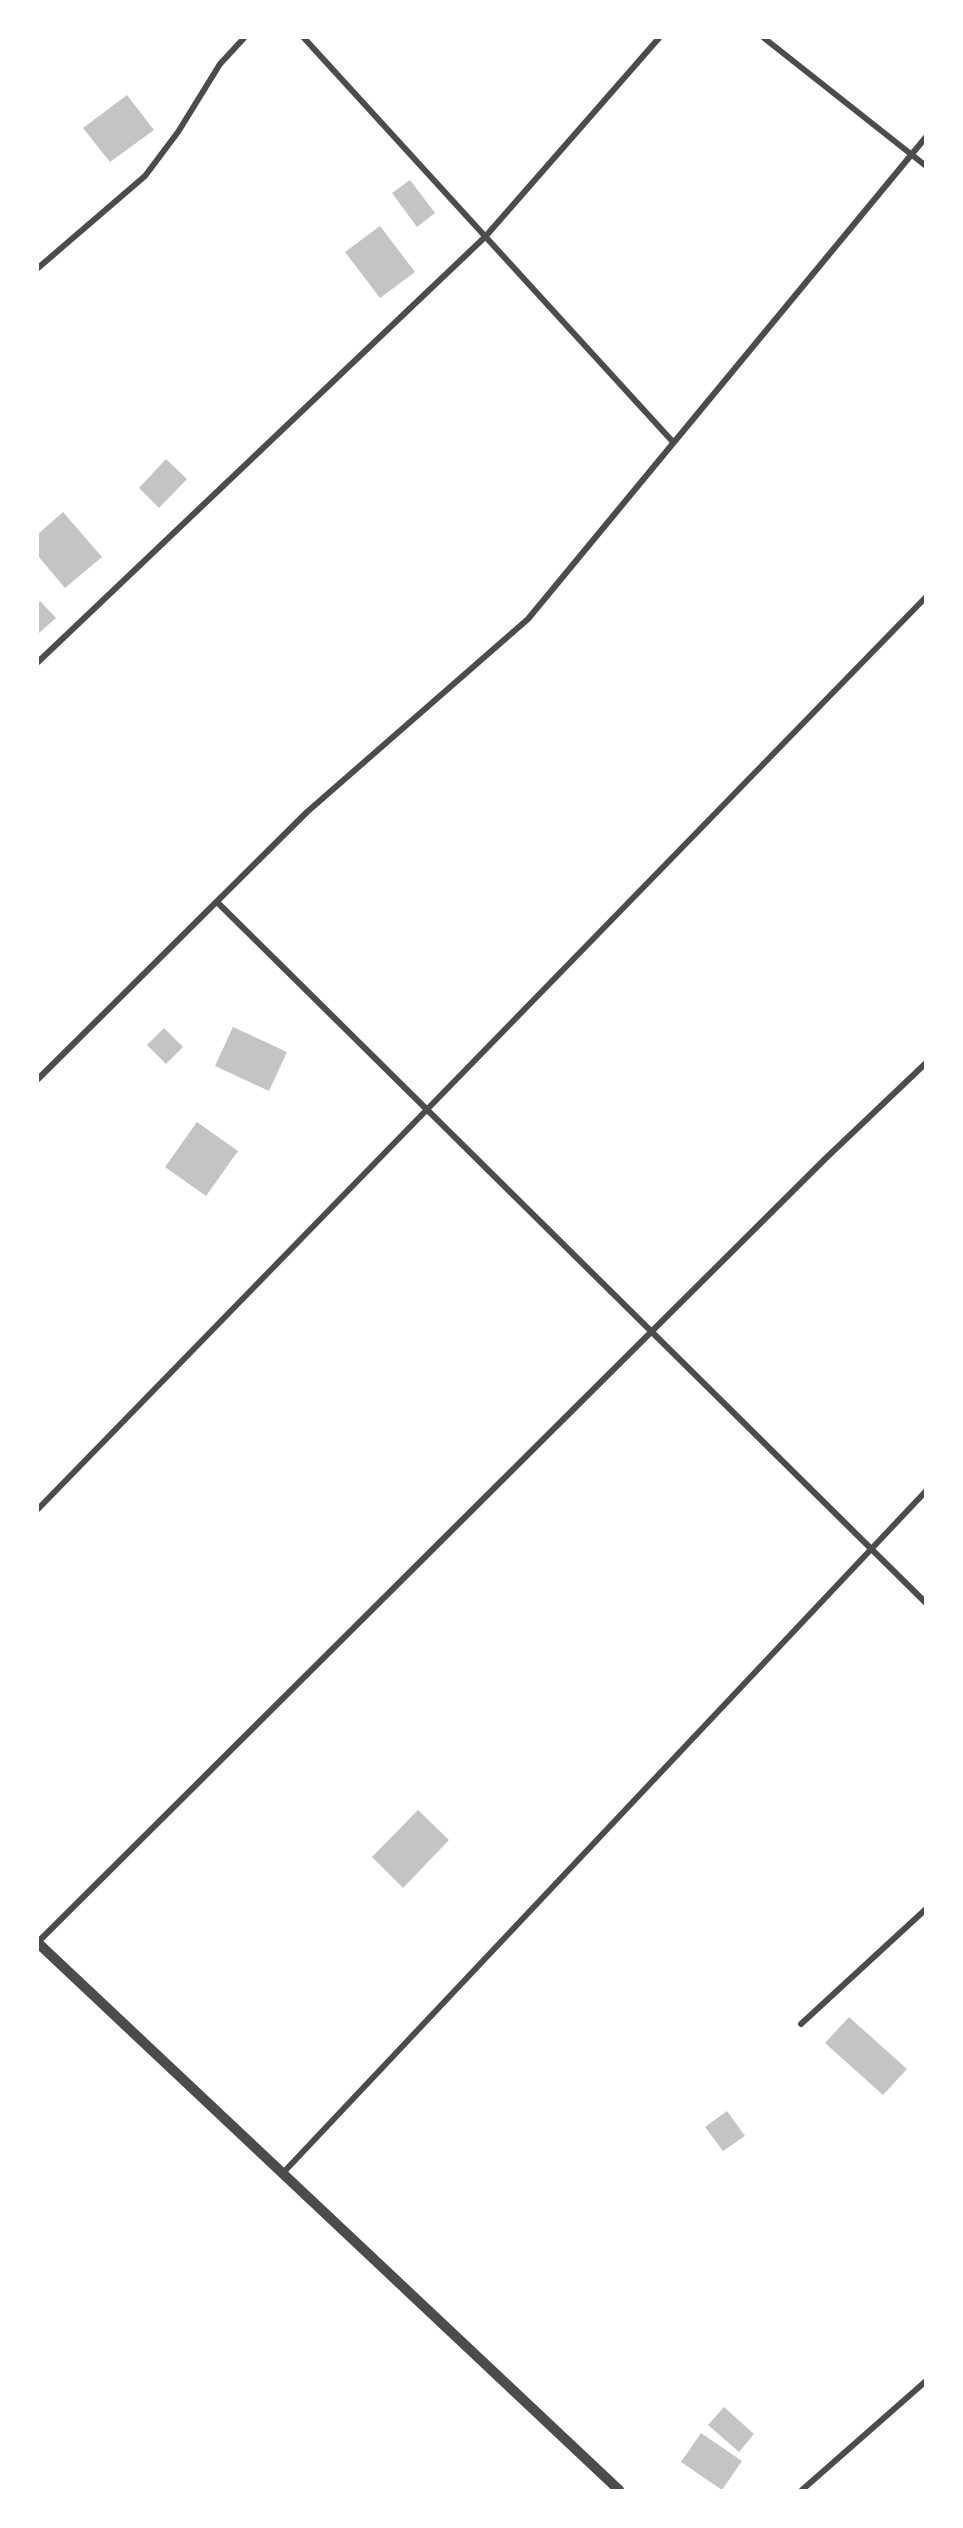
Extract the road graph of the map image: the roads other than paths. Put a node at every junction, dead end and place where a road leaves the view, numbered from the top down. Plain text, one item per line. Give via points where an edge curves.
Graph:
1 (244, 38) edge
2 (304, 38) edge
3 (659, 38) edge
4 (764, 38) edge
5 (926, 137) edge
6 (911, 154) junction
7 (926, 166) edge
8 (485, 237) junction
9 (38, 268) edge
10 (673, 442) junction
11 (926, 597) edge
12 (38, 662) edge
13 (216, 902) junction
14 (926, 1063) edge
15 (38, 1078) edge
16 (426, 1109) junction
17 (651, 1332) junction
18 (926, 1491) edge
19 (38, 1509) edge
20 (870, 1548) junction
21 (926, 1603) edge
22 (926, 1909) edge
23 (38, 1943) edge
24 (801, 2024) dead end
25 (282, 2174) junction
26 (926, 2381) edge
27 (619, 2490) edge
28 (802, 2490) edge

1 - 9 street via 220,64 145,176
2 - 8 street
3 - 8 street
4 - 6 street
5 - 6 street
6 - 7 street
6 - 10 street
8 - 10 street
8 - 12 street
10 - 13 street via 528,619 306,812
11 - 16 street
13 - 15 street
13 - 16 street
14 - 17 street
16 - 17 street
16 - 19 street
17 - 20 street
17 - 23 street
18 - 20 street
20 - 21 street
20 - 25 street
22 - 24 street
23 - 25 street
25 - 27 street
26 - 28 street

